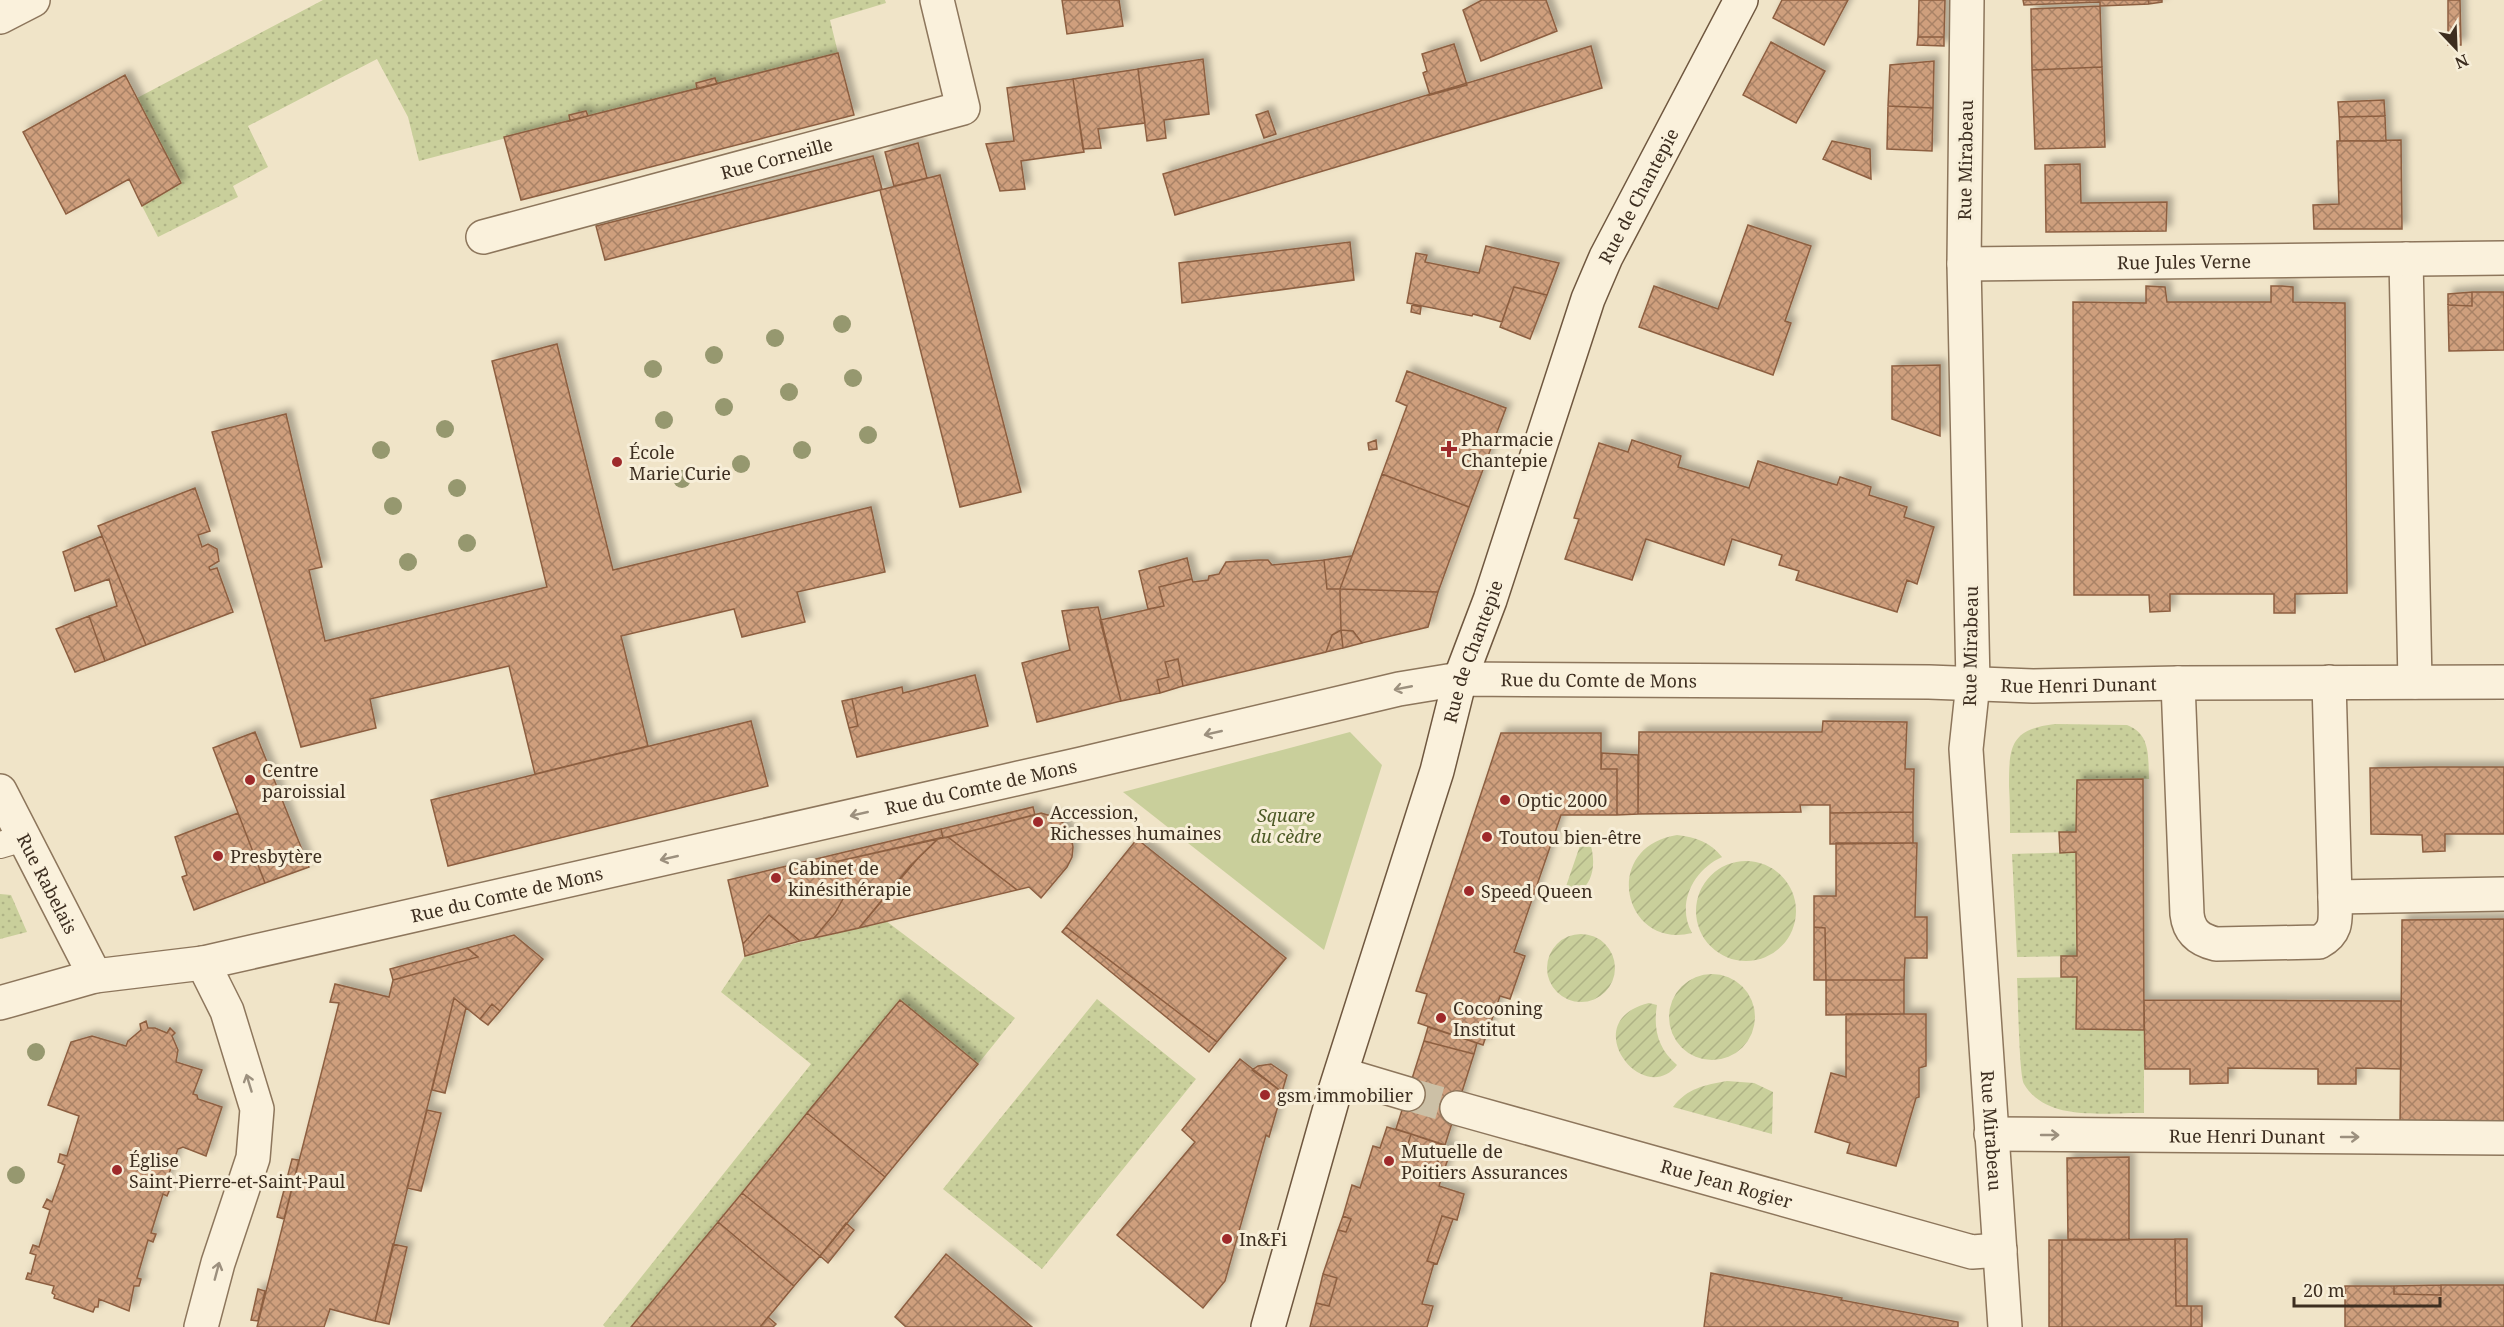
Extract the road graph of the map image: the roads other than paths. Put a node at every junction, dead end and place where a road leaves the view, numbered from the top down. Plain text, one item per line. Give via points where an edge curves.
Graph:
1 (33, 0) edge
2 (938, 0) edge
3 (1741, 0) edge
4 (1967, 0) edge
5 (0, 17) edge
6 (483, 237) dead end
7 (2504, 258) edge
8 (2406, 259) junction
9 (1964, 264) junction
10 (1460, 679) junction
11 (2504, 681) edge
12 (2329, 682) junction
13 (2415, 682) junction
14 (1973, 683) junction
15 (2178, 683) junction
16 (0, 790) edge
17 (12, 841) edge
18 (2504, 894) edge
19 (2335, 897) junction
20 (203, 963) junction
21 (95, 976) junction
22 (0, 1003) edge
23 (1341, 1074) junction
24 (1408, 1094) tunnel mouth
25 (1457, 1108) tunnel mouth
26 (1992, 1134) junction
27 (2504, 1138) edge
28 (2000, 1250) junction
29 (201, 1327) edge
30 (1268, 1327) edge
31 (2005, 1327) edge

1 - 5 street
2 - 6 street, Rue Corneille via 963,108
3 - 10 street, Rue de Chantepie via 1606,257 1588,299 1490,600
4 - 9 street, Rue Mirabeau
7 - 8 street, Rue Jules Verne
8 - 9 street, Rue Jules Verne
8 - 13 street
9 - 14 street, Rue Mirabeau
10 - 14 street, Rue du Comte de Mons
10 -> 20 street, Rue du Comte de Mons via 1399,689
10 - 23 street, Rue de Chantepie via 1437,771
11 - 13 street, Rue Henri Dunant
12 - 13 street, Rue Henri Dunant
12 - 15 street, Rue Henri Dunant
12 - 19 street
14 - 15 street, Rue Henri Dunant via 2033,687
14 - 26 street, Rue Mirabeau via 1966,749
15 - 19 street via 2187,914 2192,931 2206,942 2216,944 2319,942 2329,936 2335,924
16 - 17 street, Rue Rabelais
17 - 21 street, Rue Rabelais
18 - 19 street
20 - 21 street, Rue du Comte de Mons
29 -> 20 street via 253,1158 257,1109 226,1011
21 - 22 street, Rue du Comte de Mons
23 - 24 street
23 - 30 street, Rue de Chantepie
25 - 28 street, Rue Jean Rogier via 1972,1252
26 -> 27 street, Rue Henri Dunant
26 - 28 street, Rue Mirabeau
28 - 31 street, Rue Mirabeau

